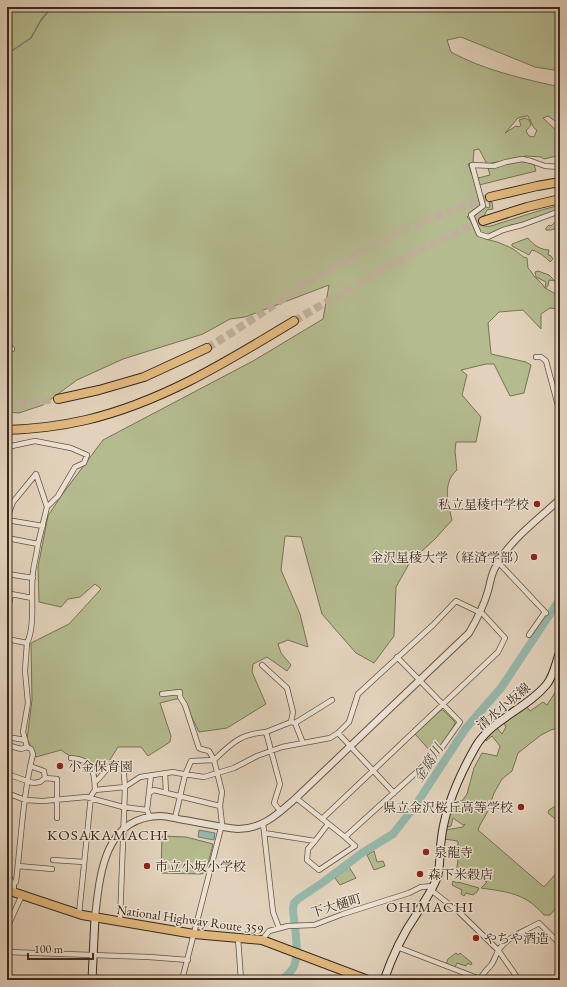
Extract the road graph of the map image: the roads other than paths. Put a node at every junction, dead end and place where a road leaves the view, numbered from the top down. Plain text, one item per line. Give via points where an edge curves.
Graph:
1 (560, 167) edge
2 (557, 182) edge
3 (490, 197) tunnel mouth
4 (560, 199) edge
5 (560, 202) edge
6 (560, 211) edge
7 (499, 216) junction
8 (483, 221) tunnel mouth
9 (294, 321) tunnel mouth
10 (207, 348) tunnel mouth
11 (536, 357) dead end
12 (58, 399) tunnel mouth
13 (560, 413) edge
14 (7, 430) edge
15 (7, 447) edge
16 (560, 499) edge
17 (47, 507) junction
18 (7, 519) edge
19 (43, 526) junction
20 (7, 538) edge
21 (38, 544) junction
22 (498, 562) junction
23 (7, 574) edge
24 (32, 578) junction
25 (32, 598) junction
26 (479, 612) junction
27 (7, 614) edge
28 (529, 635) dead end
29 (7, 639) edge
30 (27, 643) junction
31 (560, 651) edge
32 (397, 657) junction
33 (262, 665) dead end
34 (419, 681) junction
35 (162, 694) dead end
36 (332, 700) dead end
37 (443, 705) junction
38 (293, 723) junction
39 (266, 732) junction
40 (338, 733) junction
41 (7, 737) edge
42 (25, 740) junction
43 (303, 743) junction
44 (7, 745) edge
45 (350, 746) junction
46 (27, 747) junction
47 (271, 752) junction
48 (72, 758) dead end
49 (214, 760) junction
50 (30, 766) junction
51 (373, 770) junction
52 (165, 773) junction
53 (218, 773) junction
54 (7, 774) edge
55 (185, 775) junction
56 (151, 776) junction
57 (45, 778) junction
58 (28, 782) junction
59 (95, 782) junction
60 (125, 787) junction
61 (96, 790) junction
62 (7, 793) edge
63 (149, 793) junction
64 (166, 793) junction
65 (394, 793) junction
66 (180, 797) junction
67 (91, 798) junction
68 (296, 798) junction
69 (57, 799) junction
70 (26, 800) junction
71 (220, 806) junction
72 (123, 807) junction
73 (147, 810) junction
74 (281, 812) junction
75 (56, 818) dead end
76 (150, 818) junction
77 (175, 818) junction
78 (322, 819) junction
79 (263, 823) junction
80 (328, 824) junction
81 (221, 827) junction
82 (123, 829) junction
83 (264, 832) junction
84 (345, 837) junction
85 (315, 841) junction
86 (53, 860) dead end
87 (84, 862) junction
88 (18, 866) junction
89 (52, 869) dead end
90 (7, 876) edge
91 (432, 888) junction
92 (11, 889) edge
93 (22, 895) junction
94 (79, 914) junction
95 (95, 917) junction
96 (120, 921) junction
97 (7, 928) edge
98 (279, 928) junction
99 (194, 934) junction
100 (238, 938) junction
101 (262, 940) junction
102 (560, 944) edge
103 (396, 947) junction
104 (498, 950) junction
105 (7, 952) edge
106 (93, 955) junction
107 (188, 960) junction
108 (92, 980) edge
109 (182, 980) edge
110 (241, 980) edge
111 (368, 980) edge
112 (384, 980) edge
113 (480, 980) edge
114 (519, 980) edge

1 - 6 street via 545,166 522,159 494,166 472,165 484,206 471,215 479,234 488,238 503,230
2 - 3 highway
4 - 7 highway
5 - 7 highway
7 - 8 highway
9 - 14 highway via 207,372 152,399 79,422
10 - 12 highway via 144,377
11 - 13 street via 541,357 546,362
15 - 17 street via 35,441 71,448 87,455 84,463 75,467 58,496
16 - 22 street via 518,537
17 - 18 street via 36,474 13,502
17 - 19 street
18 - 19 street
19 - 21 street
20 - 21 street
21 - 24 street
22 - 26 street
22 - 28 street via 545,612
23 - 24 street
24 - 25 street
25 - 27 street via 11,594
25 - 30 street
26 - 32 street via 456,601
26 - 34 street via 469,633
26 - 37 street via 505,638 498,652
29 - 30 street
30 - 42 street via 25,671 28,703 23,732
31 - 91 main road, 清水小坂線 via 547,684 498,723 480,741 471,756 446,815 440,864
32 - 34 street
32 - 40 street via 358,694 350,722
33 - 38 street via 287,688
34 - 37 street
34 - 45 street
35 - 49 street via 180,692 199,748 210,751
36 - 38 street
37 - 51 street
37 - 65 street via 460,722 444,746
38 - 39 street
38 - 43 street
39 - 47 street
39 - 49 street via 240,738
40 - 43 street via 330,738
40 - 45 street
41 - 42 street
42 - 46 street
43 - 47 street
44 - 46 street via 21,749
45 - 51 street
45 - 68 street
46 - 50 street via 34,754
47 - 53 street
47 - 74 street via 280,784 274,803
48 - 59 street via 87,761 92,767
49 - 53 street
49 - 55 street via 191,761
50 - 57 street via 44,771
50 - 58 street
51 - 65 street
51 - 78 street
52 - 55 street
52 - 56 street
52 - 64 street
53 - 55 street via 204,777
53 - 71 street via 222,792
54 - 58 street
55 - 66 street
56 - 60 street via 140,777
56 - 63 street
57 - 58 street via 40,782
57 - 69 street via 57,779
58 - 70 street
59 - 60 street via 106,768 122,763
59 - 61 street
60 - 61 street
60 - 72 street
61 - 67 street
62 - 70 street
63 - 64 street via 154,790
63 - 73 street
64 - 66 street
65 - 84 street
66 - 71 street
66 - 77 street
67 - 69 street
67 - 72 street
67 - 87 street
68 - 74 street
68 - 78 street
69 - 70 street
69 - 75 street
70 - 88 street
71 - 81 street
72 - 73 street
72 - 82 street
73 - 76 street
74 - 79 street
76 - 77 street
76 - 82 street
77 - 81 street
78 - 80 street
79 - 81 street via 251,829
79 - 83 street
80 - 84 street
80 - 85 street
81 - 99 street
82 - 95 street via 106,854
82 - 96 street
83 - 85 street
83 - 98 street via 273,912
84 - 85 street via 355,846 319,870 306,860 308,849
86 - 87 street
87 - 94 street
88 - 89 street
88 - 92 street via 16,882
90 - 92 street
91 - 98 street, 下大樋町 via 421,887 314,925
91 - 103 main road, 清水小坂線
91 - 104 street
92 - 93 highway, National Highway Route 359
93 - 94 highway, National Highway Route 359
93 - 97 street
94 - 95 highway, National Highway Route 359
95 - 96 highway, National Highway Route 359
95 - 106 main road
96 - 99 highway, National Highway Route 359
98 - 101 street, 下大樋町 via 269,932
99 - 100 highway, National Highway Route 359
99 - 107 street
100 - 101 highway, National Highway Route 359
100 - 110 street
101 - 111 highway, National Highway Route 359
102 - 104 street via 539,923 510,938
103 - 112 main road, 清水小坂線
103 - 113 street
104 - 113 street via 492,964
104 - 114 street
105 - 106 street
106 - 107 street
106 - 108 main road
107 - 109 street

